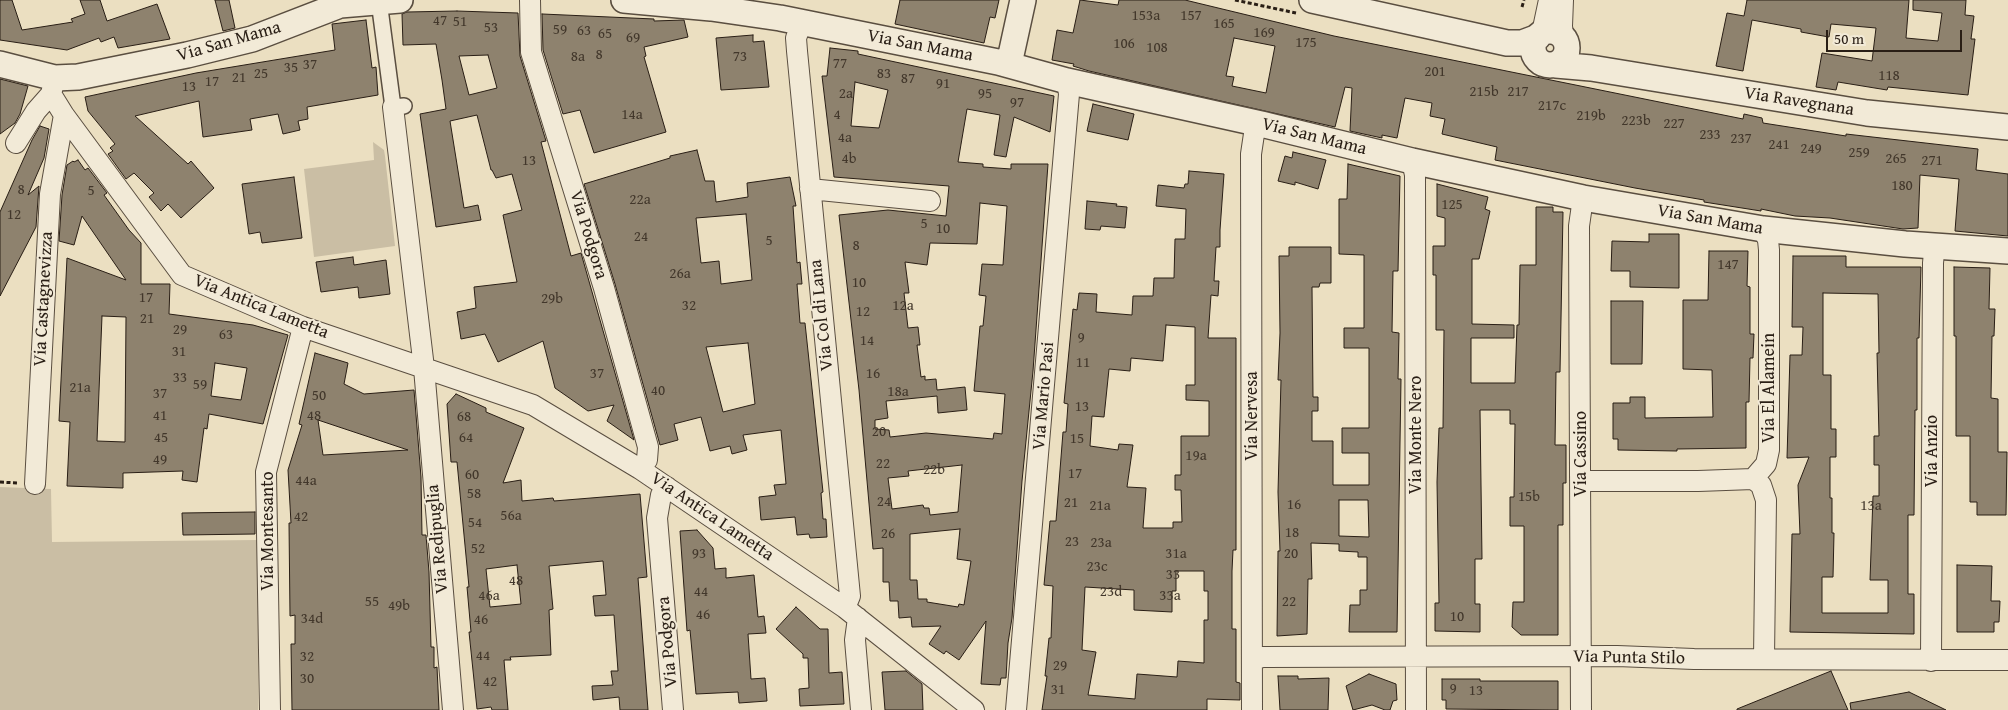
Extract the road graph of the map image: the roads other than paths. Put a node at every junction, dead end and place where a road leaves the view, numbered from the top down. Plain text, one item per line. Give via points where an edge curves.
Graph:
1 (530, 0) edge
2 (624, 0) edge
3 (1023, 0) edge
4 (1312, 0) edge
5 (1549, 0) edge
6 (1563, 0) edge
7 (389, 1) edge
8 (340, 3) edge
9 (804, 23) junction
10 (1553, 44) junction
11 (0, 64) edge
12 (1009, 64) junction
13 (1067, 81) junction
14 (53, 86) junction
15 (398, 106) joint
16 (64, 115) junction
17 (1261, 124) junction
18 (2008, 127) edge
19 (16, 143) dead end
20 (1412, 161) junction
21 (810, 189) junction
22 (1583, 198) junction
23 (930, 201) dead end
24 (1763, 229) junction
25 (1942, 246) junction
26 (2008, 251) edge
27 (304, 327) junction
28 (424, 368) junction
29 (640, 469) junction
30 (1753, 478) junction
31 (1580, 480) junction
32 (35, 484) dead end
33 (667, 487) junction
34 (852, 613) junction
35 (1580, 656) junction
36 (1416, 657) junction
37 (1764, 658) junction
38 (1931, 660) junction
39 (2008, 660) edge
40 (1252, 663) junction
41 (270, 710) edge
42 (453, 710) edge
43 (673, 710) edge
44 (861, 710) edge
45 (974, 710) edge
46 (1016, 710) edge
47 (1252, 710) edge
48 (1416, 710) edge
49 (1581, 710) edge

1 - 29 street, Via Podgora via 530,52 604,288 648,447 646,460
2 - 9 street, Via San Mama via 711,8
3 - 12 street
4 - 10 street, Via Ravegnana via 1507,44
5 - 10 street
6 - 10 street via 1562,26
7 - 8 street, Via San Mama
7 - 15 street
8 - 14 street, Via San Mama via 252,39 78,77
9 - 12 street, Via San Mama
9 - 21 street, Via Col di Lana via 796,38
10 - 18 street, Via Ravegnana via 1591,68 1867,113
11 - 14 street, Via San Mama
12 - 13 street, Via San Mama
13 - 17 street, Via San Mama
13 - 46 street, Via Mario Pasi via 1069,94
14 - 16 street, Via Antica Lametta
14 - 19 street
15 - 28 street
16 - 27 street, Via Antica Lametta via 182,275
16 - 32 street, Via Castagnevizza via 50,194
17 - 20 street, Via San Mama
17 - 40 street, Via Nervesa via 1254,134 1251,154
20 - 22 street, Via San Mama
20 - 36 street, Via Monte Nero via 1415,175
21 - 23 street
21 - 34 street, Via Col di Lana
22 - 24 street, Via San Mama
22 - 31 street, Via Cassino via 1579,226
24 - 25 street, Via San Mama
24 - 30 street, Via El Alamein via 1769,250 1769,450 1766,464
25 - 26 street, Via San Mama
25 - 38 street, Via Anzio via 1934,253 1933,263
27 - 28 street, Via Antica Lametta
27 - 41 street, Via Montesanto via 266,472
28 - 29 street, Via Antica Lametta via 532,405
28 - 42 street, Via Redipuglia
29 - 33 street, Via Antica Lametta
30 - 31 street
30 - 37 street via 1762,485 1766,500
31 - 35 street, Via Cassino
33 - 34 street, Via Antica Lametta
33 - 43 street, Via Podgora via 661,495 657,518
34 - 44 street, Via Col di Lana
34 - 45 street, Via Antica Lametta
35 - 36 street, Via Punta Stilo
35 - 37 street, Via Punta Stilo
35 - 49 street, Via Cassino
36 - 40 street, Via Punta Stilo via 1262,657
36 - 48 street, Via Monte Nero
37 - 38 street, Via Punta Stilo
38 - 39 street, Via Punta Stilo
40 - 47 street, Via Nervesa

